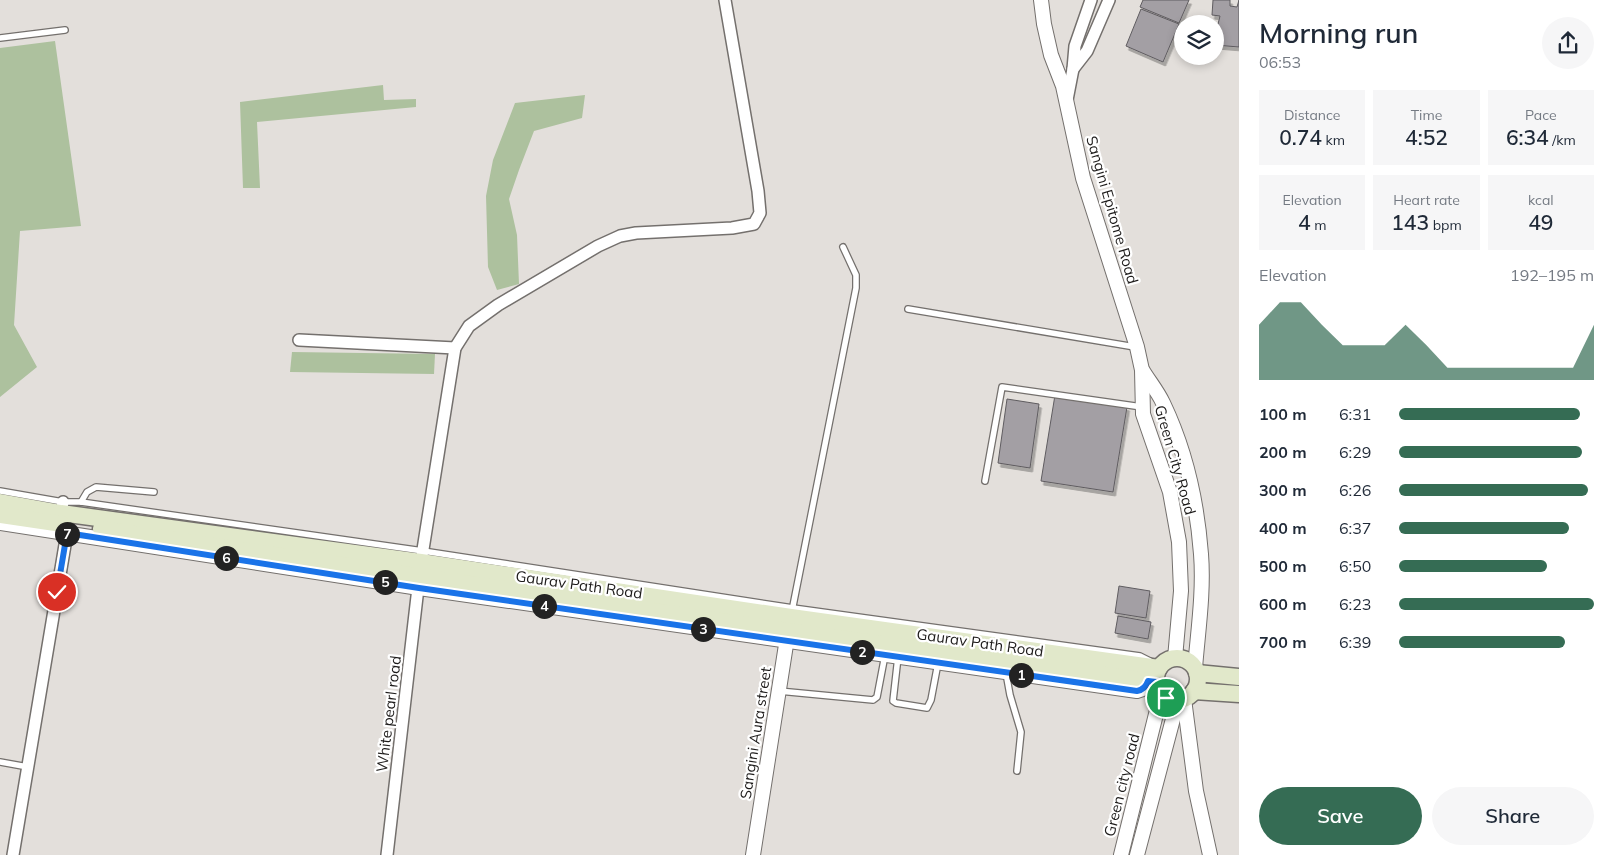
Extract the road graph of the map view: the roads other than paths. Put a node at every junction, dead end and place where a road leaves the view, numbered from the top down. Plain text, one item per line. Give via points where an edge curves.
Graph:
1 (725, 0) edge
2 (1041, 0) edge
3 (1091, 0) edge
4 (1109, 0) edge
5 (65, 30) dead end
6 (0, 38) edge
7 (1073, 69) junction
8 (1066, 101) junction
9 (844, 247) dead end
10 (908, 309) dead end
11 (300, 340) dead end
12 (455, 348) junction
13 (1137, 348) junction
14 (1142, 370) junction
15 (1142, 407) junction
16 (985, 480) dead end
17 (0, 492) edge
18 (154, 492) dead end
19 (0, 502) edge
20 (82, 502) junction
21 (0, 515) edge
22 (63, 518) junction
23 (0, 523) edge
24 (1200, 539) junction
25 (1180, 542) junction
26 (421, 569) junction
27 (790, 624) junction
28 (892, 656) junction
29 (1175, 658) junction
30 (938, 663) junction
31 (1196, 671) junction
32 (1006, 672) junction
33 (1239, 677) edge
34 (1156, 678) junction
35 (779, 691) junction
36 (1239, 694) edge
37 (1185, 696) junction
38 (0, 762) edge
39 (28, 767) junction
40 (1016, 771) dead end
41 (13, 855) edge
42 (387, 855) edge
43 (753, 855) edge
44 (1121, 855) edge
45 (1137, 855) edge
46 (1210, 855) edge

1 - 12 street via 758,191 760,214 754,224 620,236 498,304 469,326
2 - 8 street, Sangini Epitome Road via 1051,55
3 - 7 street via 1075,46
4 - 7 street via 1087,51
5 - 6 lane
7 - 8 street
8 - 13 street, Sangini Epitome Road via 1083,178
9 - 27 lane via 856,275 856,288
10 - 13 lane
11 - 12 street
12 - 26 street, White pearl road
13 - 14 street, Sangini Epitome Road
14 - 15 street, Green City Road
14 - 24 street, Green City Road via 1162,401 1179,440 1194,491
15 - 16 lane via 1002,387
15 - 25 street, Green City Road via 1170,492
17 - 22 lane
18 - 20 lane via 96,487 87,492
19 - 22 main road, Gaurav Path Road
20 - 22 lane
20 - 26 lane
21 - 22 main road, Gaurav Path Road
22 - 23 street
22 - 26 main road, Gaurav Path Road
22 - 39 street
24 - 25 street
24 - 31 street, Green City Road
25 - 29 street, Green City Road via 1181,591
26 - 27 main road, Gaurav Path Road
26 - 27 lane
26 - 42 street, White pearl road
27 - 28 street
27 - 34 main road, Gaurav Path Road
27 - 34 lane via 1140,656 1148,660
27 - 35 street, Sangini Aura street
28 - 30 street
28 - 30 lane via 893,701 927,708
28 - 35 lane via 873,700
29 - 31 main road via 1184,659
29 - 34 main road via 1164,662
30 - 32 street
31 - 33 main road
31 - 37 main road via 1198,683
32 - 34 street via 1137,691
32 - 40 lane via 1021,732
34 - 37 main road via 1166,698
34 - 44 street, Green city road
35 - 43 street, Sangini Aura street
36 - 37 main road
37 - 45 street, Green city road
37 - 46 street via 1196,791
38 - 39 lane
39 - 41 street

